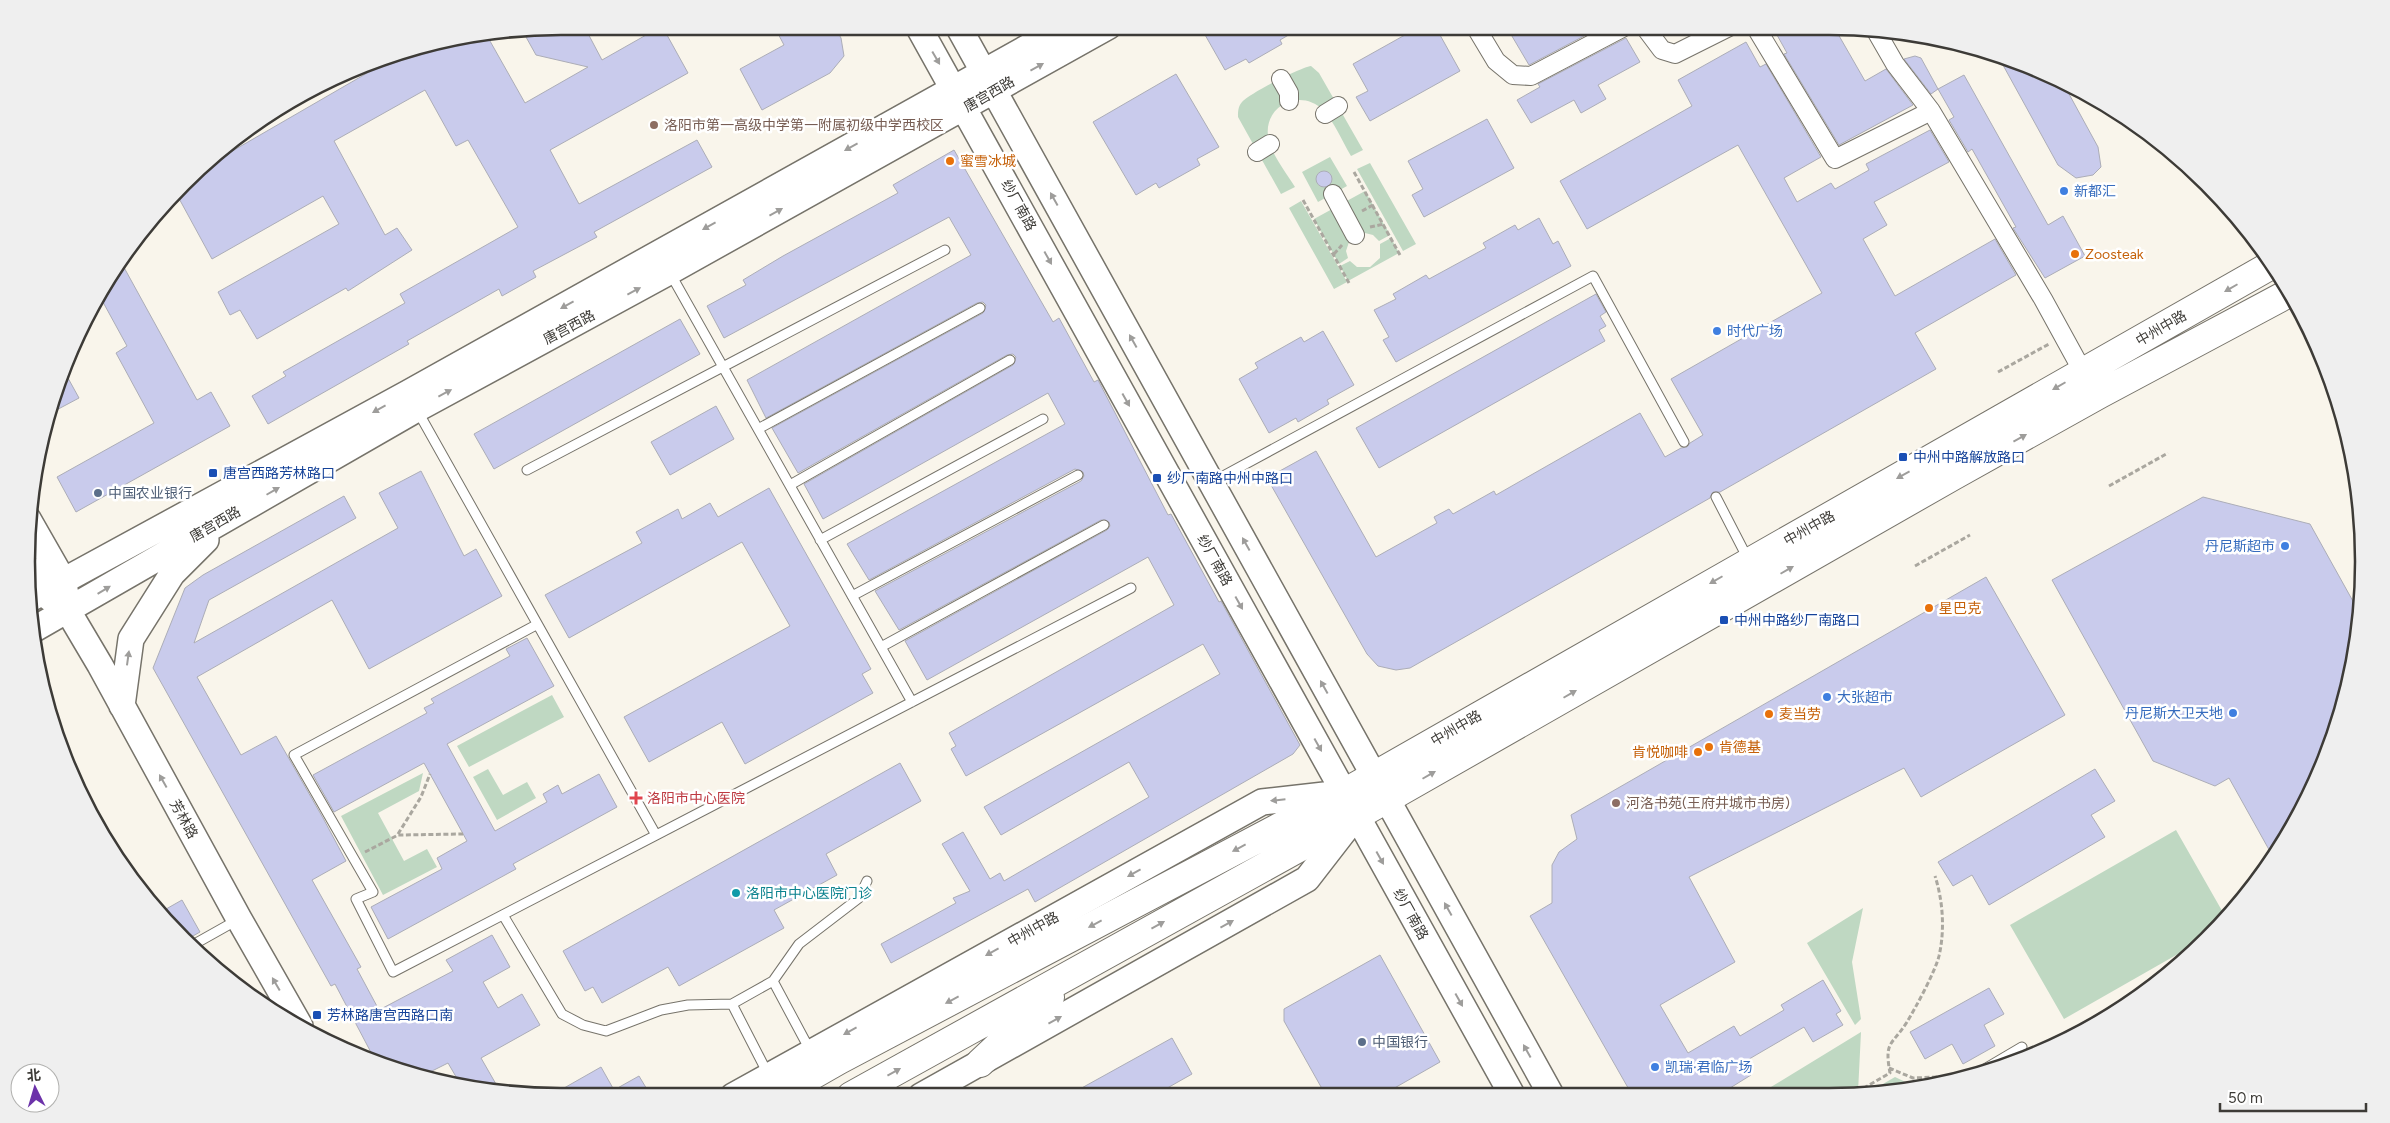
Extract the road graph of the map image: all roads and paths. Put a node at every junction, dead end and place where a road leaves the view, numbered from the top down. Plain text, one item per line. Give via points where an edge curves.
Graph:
1 (923, 35) edge
2 (963, 35) edge
3 (1054, 35) edge
4 (1090, 35) edge
5 (1480, 35) edge
6 (1609, 35) edge
7 (1651, 35) edge
8 (1713, 35) edge
9 (1760, 35) edge
10 (1880, 38) edge
11 (1281, 79) dead end
12 (989, 82) junction
13 (960, 99) junction
14 (1289, 102) dead end
15 (1931, 111) junction
16 (1354, 172) dead end
17 (1333, 194) dead end
18 (1303, 200) dead end
19 (1355, 235) dead end
20 (945, 250) dead end
21 (1400, 255) dead end
22 (664, 263) junction
23 (2265, 268) edge
24 (1349, 283) dead end
25 (2283, 296) edge
26 (980, 308) dead end
27 (2050, 344) dead end
28 (1010, 360) dead end
29 (723, 367) junction
30 (1998, 372) dead end
31 (2084, 372) junction
32 (412, 401) junction
33 (1043, 419) dead end
34 (758, 429) junction
35 (1684, 442) dead end
36 (2168, 452) dead end
37 (527, 470) dead end
38 (1078, 475) dead end
39 (1211, 483) junction
40 (790, 484) junction
41 (2110, 486) dead end
42 (1716, 497) dead end
43 (231, 515) junction
44 (1104, 526) dead end
45 (36, 533) edge
46 (1970, 535) dead end
47 (820, 540) junction
48 (1749, 562) junction
49 (1915, 566) dead end
50 (64, 582) junction
51 (1131, 588) dead end
52 (36, 596) edge
53 (852, 596) junction
54 (68, 611) junction
55 (536, 625) junction
56 (40, 626) edge
57 (881, 646) junction
58 (912, 702) junction
59 (122, 706) junction
60 (430, 774) dead end
61 (1374, 775) junction
62 (1387, 799) junction
63 (1350, 804) junction
64 (463, 834) dead end
65 (398, 835) junction
66 (656, 835) junction
67 (354, 858) junction
68 (1935, 876) dead end
69 (867, 881) dead end
70 (503, 915) junction
71 (239, 919) junction
72 (198, 942) edge
73 (1084, 966) junction
74 (773, 981) junction
75 (732, 1004) junction
76 (293, 1014) edge
77 (2022, 1047) dead end
78 (811, 1052) junction
79 (2002, 1058) edge
80 (980, 1063) junction
81 (1889, 1067) junction
82 (1935, 1077) edge
83 (772, 1086) edge
84 (1866, 1087) edge
85 (865, 1088) edge
86 (935, 1088) edge
87 (1508, 1088) edge
88 (1547, 1088) edge

1 -> 13 main road, 纱厂南路
2 - 12 main road
3 - 12 main road, 唐宫西路
12 -> 4 main road, 唐宫西路
5 - 6 street via 1496,61 1512,75 1531,76
7 - 8 street via 1662,50 1675,54
9 - 15 street via 1834,159
10 - 15 street via 1895,64
11 - 14 street via 1289,93
12 - 13 main road, 唐宫西路
39 -> 12 main road
13 - 22 main road, 唐宫西路
13 -> 63 main road, 纱厂南路
15 - 31 street
16 - 21 path
17 - 19 street
18 - 24 path
20 - 29 lane
22 - 29 lane
22 - 32 main road, 唐宫西路
23 -> 31 main road, 中州中路
62 -> 25 main road, 中州中路 via 1944,480
26 - 34 lane
27 - 30 path
28 - 40 lane
29 - 34 lane
29 - 37 lane
31 -> 48 main road, 中州中路
43 -> 32 main road, 唐宫西路
32 -> 50 main road, 唐宫西路
32 - 55 lane
33 - 47 lane
34 - 40 lane
35 - 39 lane via 1593,276
36 - 41 path
38 - 53 lane
61 -> 39 main road
40 - 47 lane
42 - 48 lane
54 -> 43 main road, 唐宫西路
59 -> 43 main road via 131,638 172,574
44 - 57 lane
45 - 50 main road, 芳林路
46 - 49 path
47 - 53 lane
48 -> 61 main road, 中州中路
50 - 52 main road, 唐宫西路
50 - 54 main road, 芳林路
51 - 58 lane
52 - 54 main road, 芳林路
53 - 57 lane
54 - 56 main road, 唐宫西路
54 - 59 main road, 芳林路
55 - 66 lane
55 - 67 lane via 294,755
57 - 58 lane
58 - 66 lane
71 -> 59 main road, 芳林路
60 - 65 path via 421,797
61 - 62 main road
61 - 63 main road, 中州中路
62 - 63 main road, 中州中路
88 -> 62 main road
73 -> 63 main road, 中州中路
63 -> 78 main road, 中州中路 via 1262,802
80 -> 63 main road, 中州中路 via 1307,879
63 -> 83 main road, 中州中路 via 839,1060
63 -> 87 main road, 纱厂南路
64 - 65 path
65 - 67 path
66 - 70 lane
67 - 70 lane via 373,892 356,899 393,972
68 - 81 path via 1942,897 1939,957 1906,1023 1886,1052
69 - 74 lane via 859,898 799,944
70 - 75 lane via 562,1014 583,1025 606,1031 661,1010 688,1005
71 - 72 lane
76 -> 71 main road, 芳林路
73 - 80 main road
85 -> 73 main road, 中州中路
74 - 75 lane
74 - 78 lane
75 - 83 lane
77 - 79 lane
78 - 83 main road, 中州中路
80 - 86 main road, 中州中路
81 - 82 path via 1912,1078
81 - 84 path via 1890,1073

